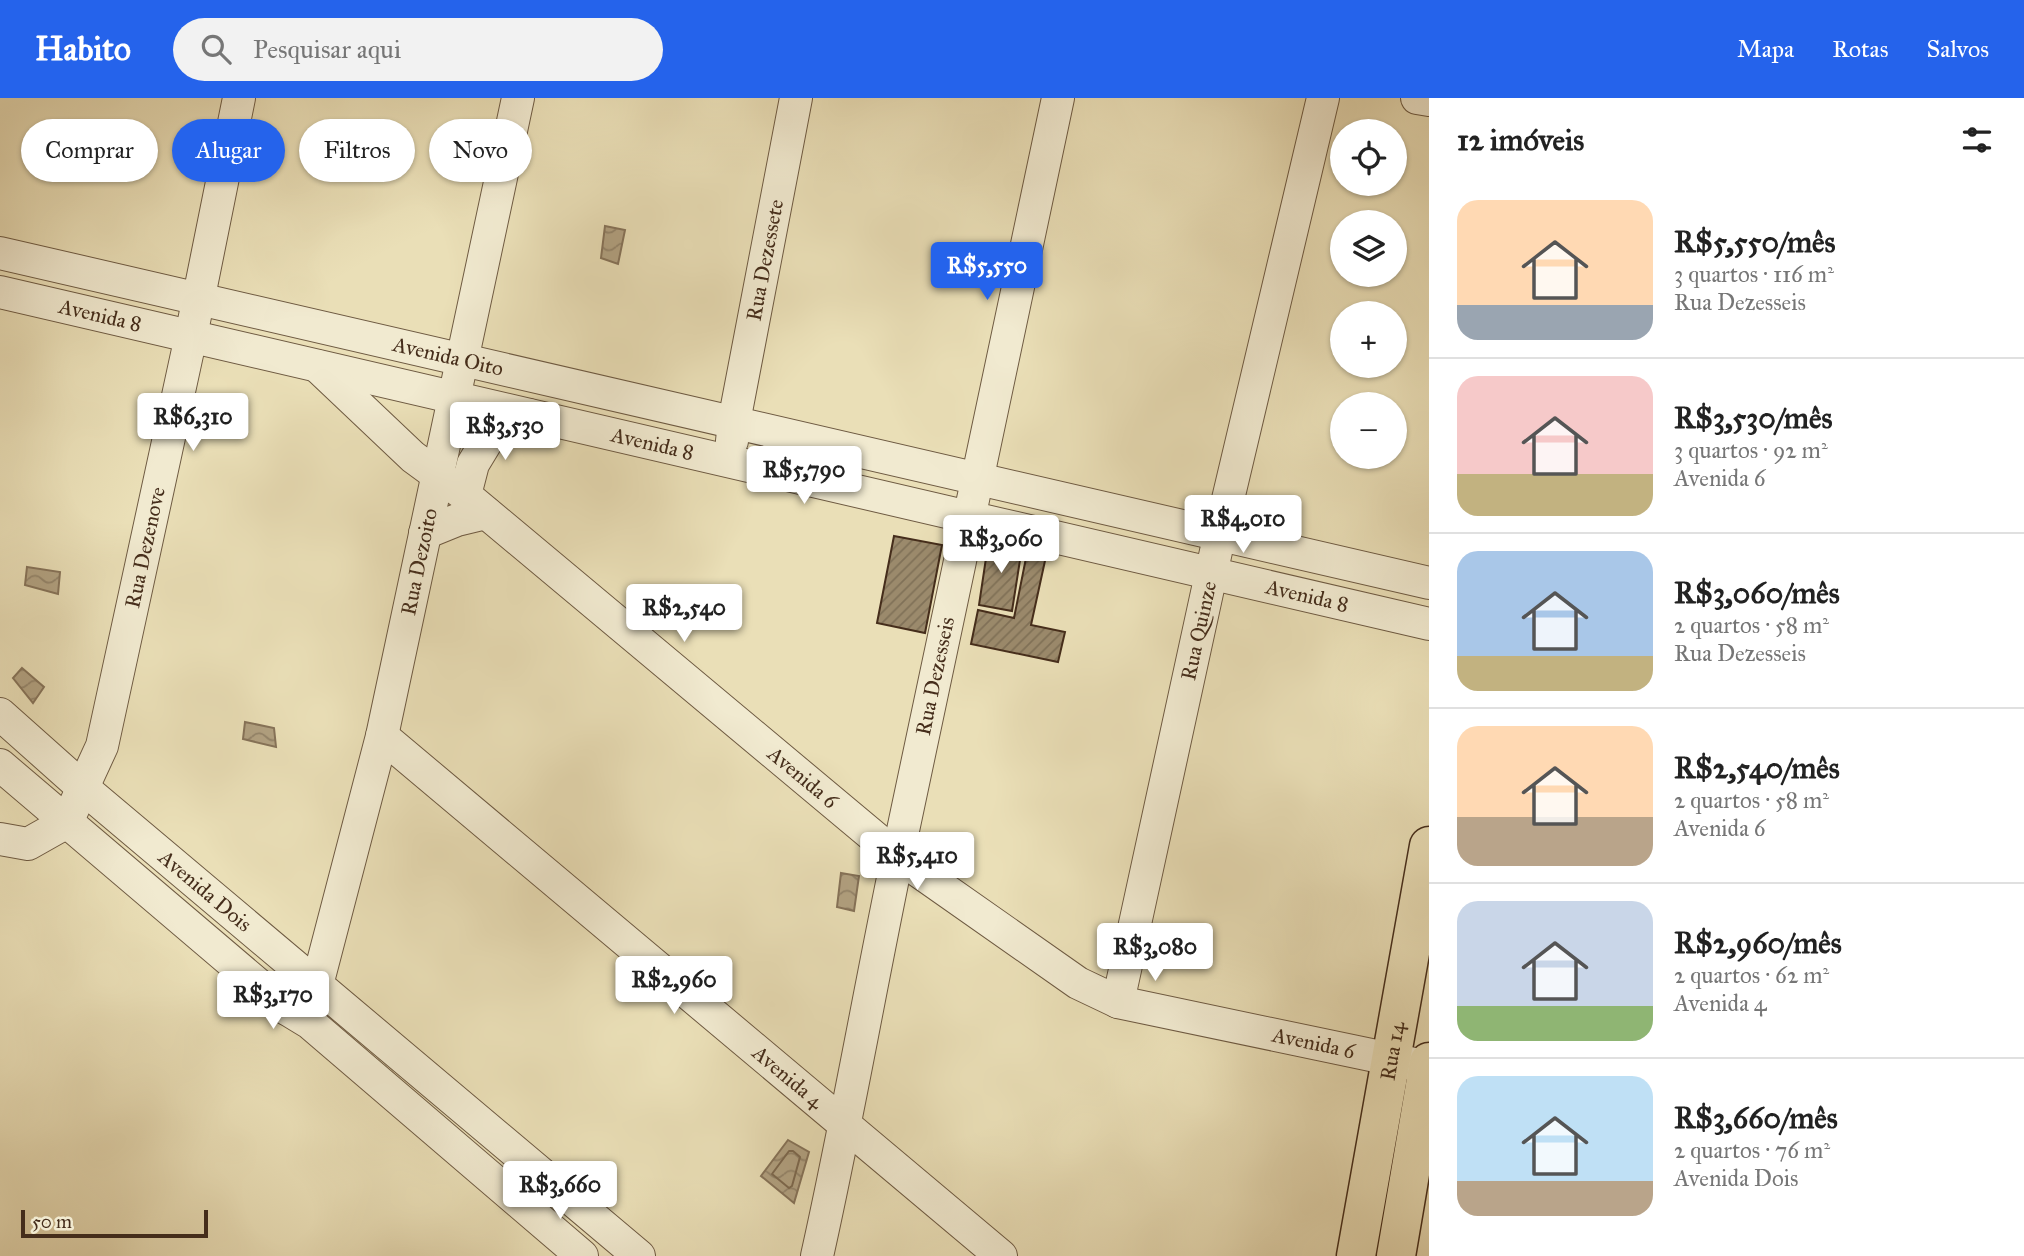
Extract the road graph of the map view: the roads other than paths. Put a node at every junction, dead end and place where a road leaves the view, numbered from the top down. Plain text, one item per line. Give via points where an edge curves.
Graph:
1 (239, 98) edge
2 (518, 98) edge
3 (796, 98) edge
4 (1058, 98) edge
5 (1323, 98) edge
6 (1416, 98) edge
7 (1429, 100) edge
8 (0, 253) edge
9 (0, 292) edge
10 (197, 298) junction
11 (191, 336) junction
12 (463, 359) junction
13 (316, 365) junction
14 (454, 397) junction
15 (529, 415) junction
16 (734, 422) junction
17 (730, 462) junction
18 (437, 475) junction
19 (976, 478) junction
20 (475, 504) junction
21 (969, 517) junction
22 (425, 533) junction
23 (1220, 533) junction
24 (1213, 575) junction
25 (1429, 583) edge
26 (1429, 624) edge
27 (0, 714) edge
28 (382, 737) junction
29 (0, 765) edge
30 (82, 787) junction
31 (67, 822) junction
32 (0, 839) edge
33 (1429, 846) edge
34 (897, 856) junction
35 (317, 985) junction
36 (1118, 1002) junction
37 (287, 1009) junction
38 (349, 1012) junction
39 (326, 1039) junction
40 (1391, 1059) junction
41 (1429, 1065) edge
42 (846, 1126) junction
43 (595, 1220) junction
44 (573, 1253) edge
45 (639, 1256) edge
46 (817, 1256) edge
47 (1001, 1256) edge
48 (1356, 1256) edge
49 (1396, 1256) edge

1 - 10 street, Rua Dezenove
2 - 12 street, Rua Dezoito
3 - 16 street, Rua Dezessete
4 - 19 street, Rua Dezesseis
5 - 23 street, Rua Quinze
6 - 7 street
8 - 10 street, Avenida Oito
9 - 11 street, Avenida 8
10 - 11 street, Rua Dezenove
10 - 12 street, Avenida Oito
11 - 13 street, Avenida 8
11 - 30 street, Rua Dezenove via 102,746
12 - 14 street, Rua Dezoito
12 - 16 street, Avenida Oito
13 - 14 street, Avenida 8
13 - 18 street, Avenida 6
14 - 15 street, Avenida 8
14 - 18 street, Rua Dezoito
15 - 17 street, Avenida 8
15 - 20 street via 493,431 473,464
16 - 17 street, Rua Dezessete
16 - 19 street, Avenida Oito
17 - 21 street, Avenida 8
18 - 20 street, Avenida 6
18 - 22 street, Rua Dezoito
19 - 21 street, Rua Dezesseis
19 - 23 street, Avenida Oito
20 - 22 street via 457,520
20 - 34 street, Avenida 6
21 - 24 street, Avenida 8
21 - 34 street, Rua Dezesseis
22 - 28 street, Rua Dezoito
23 - 24 street, Rua Quinze
23 - 25 street, Avenida Oito
24 - 26 street, Avenida 8
24 - 36 street, Rua Quinze
27 - 30 street, Avenida Dois
28 - 35 street, Rua Dezoito
28 - 42 street, Avenida 4
29 - 31 street, Avenida Dois
30 - 31 street, Rua Dezenove
30 - 35 street, Avenida Dois
31 - 32 street via 28,844
31 - 37 street, Avenida Dois
33 - 40 main road, Rua 14
34 - 36 street, Avenida 6 via 1078,983
34 - 42 street, Rua Dezesseis
35 - 37 street
35 - 38 street, Avenida Dois
36 - 40 street, Avenida 6
37 - 39 street, Avenida Dois
38 - 39 street
38 - 43 street, Avenida Dois
39 - 44 street, Avenida Dois
40 - 41 street, Avenida 6
40 - 48 main road, Rua 14
41 - 49 main road, Rua 14
42 - 46 street, Rua Dezesseis
42 - 47 street, Avenida 4
43 - 44 street
43 - 45 street, Avenida Dois

